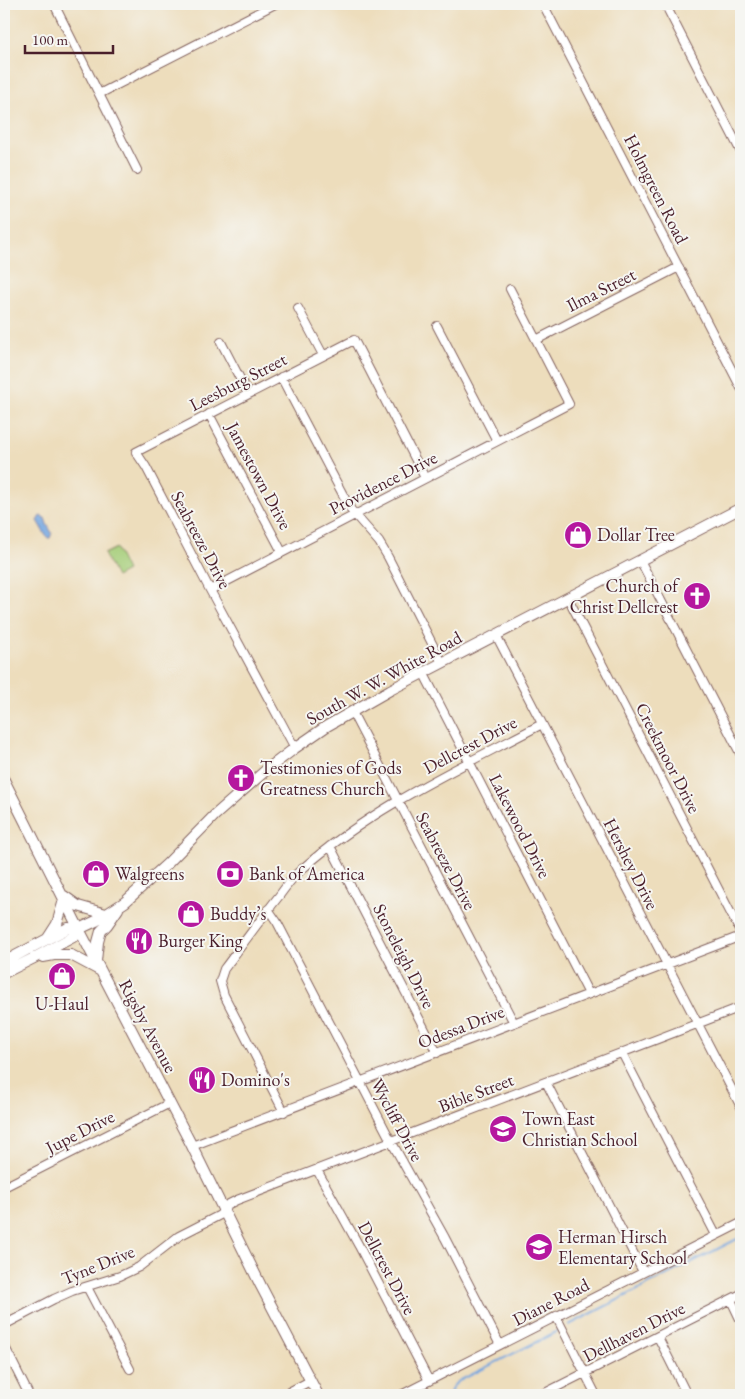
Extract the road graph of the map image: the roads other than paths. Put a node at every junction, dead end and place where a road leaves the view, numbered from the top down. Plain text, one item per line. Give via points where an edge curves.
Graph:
1 (54, 4) edge
2 (275, 4) edge
3 (543, 4) edge
4 (665, 4) edge
5 (99, 94) junction
6 (741, 152) edge
7 (137, 170) dead end
8 (679, 267) junction
9 (510, 289) dead end
10 (298, 308) dead end
11 (438, 326) dead end
12 (536, 340) junction
13 (221, 342) dead end
14 (323, 356) junction
15 (281, 377) junction
16 (741, 388) edge
17 (248, 394) junction
18 (209, 414) junction
19 (497, 441) junction
20 (136, 452) joint
21 (425, 478) junction
22 (741, 508) edge
23 (354, 515) junction
24 (282, 552) junction
25 (640, 560) junction
26 (210, 590) junction
27 (568, 598) junction
28 (496, 635) junction
29 (442, 663) junction
30 (423, 672) junction
31 (352, 712) junction
32 (542, 724) junction
33 (295, 748) junction
34 (741, 755) edge
35 (470, 762) junction
36 (4, 780) edge
37 (398, 800) junction
38 (330, 846) junction
39 (62, 897) junction
40 (121, 904) junction
41 (268, 909) junction
42 (106, 914) junction
43 (79, 930) junction
44 (741, 934) edge
45 (48, 938) junction
46 (36, 953) junction
47 (96, 961) junction
48 (4, 962) edge
49 (666, 965) junction
50 (101, 971) junction
51 (4, 973) edge
52 (590, 994) junction
53 (741, 1007) edge
54 (514, 1023) junction
55 (698, 1024) junction
56 (437, 1053) junction
57 (622, 1053) junction
58 (360, 1082) junction
59 (546, 1082) junction
60 (170, 1103) junction
61 (741, 1107) edge
62 (284, 1112) junction
63 (391, 1141) junction
64 (192, 1146) junction
65 (317, 1170) junction
66 (4, 1188) edge
67 (224, 1211) junction
68 (741, 1223) edge
69 (716, 1235) junction
70 (643, 1272) junction
71 (86, 1287) junction
72 (741, 1294) edge
73 (730, 1300) junction
74 (556, 1316) junction
75 (741, 1321) edge
76 (4, 1325) edge
77 (658, 1336) junction
78 (500, 1345) junction
79 (4, 1346) edge
80 (130, 1369) dead end
81 (585, 1373) junction
82 (310, 1381) junction
83 (429, 1381) junction
84 (29, 1395) edge
85 (283, 1395) edge
86 (318, 1395) edge
87 (401, 1395) edge
88 (541, 1395) edge
89 (596, 1395) edge
90 (687, 1395) edge

1 - 5 street
2 - 5 street
3 - 8 street, Holmgreen Road
4 - 6 street
5 - 7 street
8 - 12 street, Ilma Street
8 - 16 street, Holmgreen Road
9 - 12 street
10 - 14 street
11 - 19 street
12 - 19 street, Providence Drive via 569,404
13 - 17 street
14 - 15 street, Leesburg Street
14 - 21 street, Leesburg Street via 354,340
15 - 17 street, Leesburg Street
15 - 23 street
17 - 18 street, Leesburg Street
18 - 20 street, Leesburg Street
18 - 24 street, Jamestown Drive
19 - 21 street, Providence Drive
20 - 26 street, Seabreeze Drive
21 - 23 street, Providence Drive
22 - 25 main road, South W. W. White Road
23 - 24 street, Providence Drive
23 - 29 street via 388,557
24 - 26 street, Providence Drive
25 - 27 main road, South W. W. White Road
25 - 34 street
26 - 33 street, Seabreeze Drive
27 - 28 main road, South W. W. White Road
27 - 44 street, Creekmoor Drive
28 - 29 main road, South W. W. White Road
28 - 32 street, Hershey Drive
29 - 30 main road, South W. W. White Road
30 - 31 main road, South W. W. White Road
30 - 35 street, Lakewood Drive
31 - 33 main road, South W. W. White Road
31 - 37 street, Seabreeze Drive
32 - 35 street, Dellcrest Drive
32 - 49 street, Hershey Drive
33 - 40 main road, South W. W. White Road via 220,810
35 - 37 street, Dellcrest Drive
35 - 52 street, Lakewood Drive
36 - 39 main road, Rigsby Avenue
37 - 38 street, Dellcrest Drive
37 - 54 street, Seabreeze Drive
38 - 41 street, Dellcrest Drive via 300,870
38 - 56 street, Stoneleigh Drive
39 - 42 main road via 78,906
39 - 43 main road, Rigsby Avenue
39 - 45 main road via 57,924
40 - 42 main road, South W. W. White Road
40 - 47 main road via 101,931
41 - 58 street, Wycliff Drive
41 - 62 street, Dellcrest Drive via 224,969 220,981 224,995
42 - 43 main road, South W. W. White Road
43 - 45 main road, South W. W. White Road via 68,928
43 - 46 main road, South W. W. White Road via 73,937
43 - 47 main road, Rigsby Avenue
44 - 49 street, Odessa Drive
45 - 46 main road, South W. W. White Road
46 - 48 main road, South W. W. White Road
46 - 50 main road via 71,954
46 - 51 main road, South W. W. White Road
47 - 50 main road, Rigsby Avenue
49 - 52 street, Odessa Drive
49 - 55 street, Hershey Drive
50 - 60 main road, Rigsby Avenue
52 - 54 street, Odessa Drive
53 - 55 street, Bible Street
54 - 56 street, Odessa Drive
55 - 57 street, Bible Street
55 - 61 street, Hershey Drive
56 - 58 street, Odessa Drive
57 - 59 street, Bible Street
57 - 69 street
58 - 62 street, Odessa Drive
58 - 63 street, Wycliff Drive
59 - 63 street, Bible Street
59 - 70 street
60 - 64 main road, Rigsby Avenue
60 - 66 street, Jupe Drive
62 - 64 street, Odessa Drive
63 - 65 street, Bible Street
63 - 78 street, Wycliff Drive
64 - 67 main road, Rigsby Avenue
65 - 67 street, Bible Street via 237,1200 227,1205
65 - 83 street, Dellcrest Drive
67 - 71 street, Tyne Drive via 179,1236 139,1267
67 - 82 main road, Rigsby Avenue
68 - 69 street, Diane Road
69 - 70 street, Diane Road
70 - 74 street, Diane Road
71 - 76 street, Tyne Drive via 54,1299
71 - 80 street
72 - 73 street, Dellhaven Drive
73 - 75 street
73 - 77 street, Dellhaven Drive
74 - 78 street, Diane Road
74 - 81 street
77 - 81 street, Dellhaven Drive
77 - 90 street
78 - 83 street, Diane Road
79 - 84 street
81 - 88 street, Dellhaven Drive
81 - 89 street
82 - 85 street
82 - 86 main road, Rigsby Avenue
83 - 87 street, Diane Road

